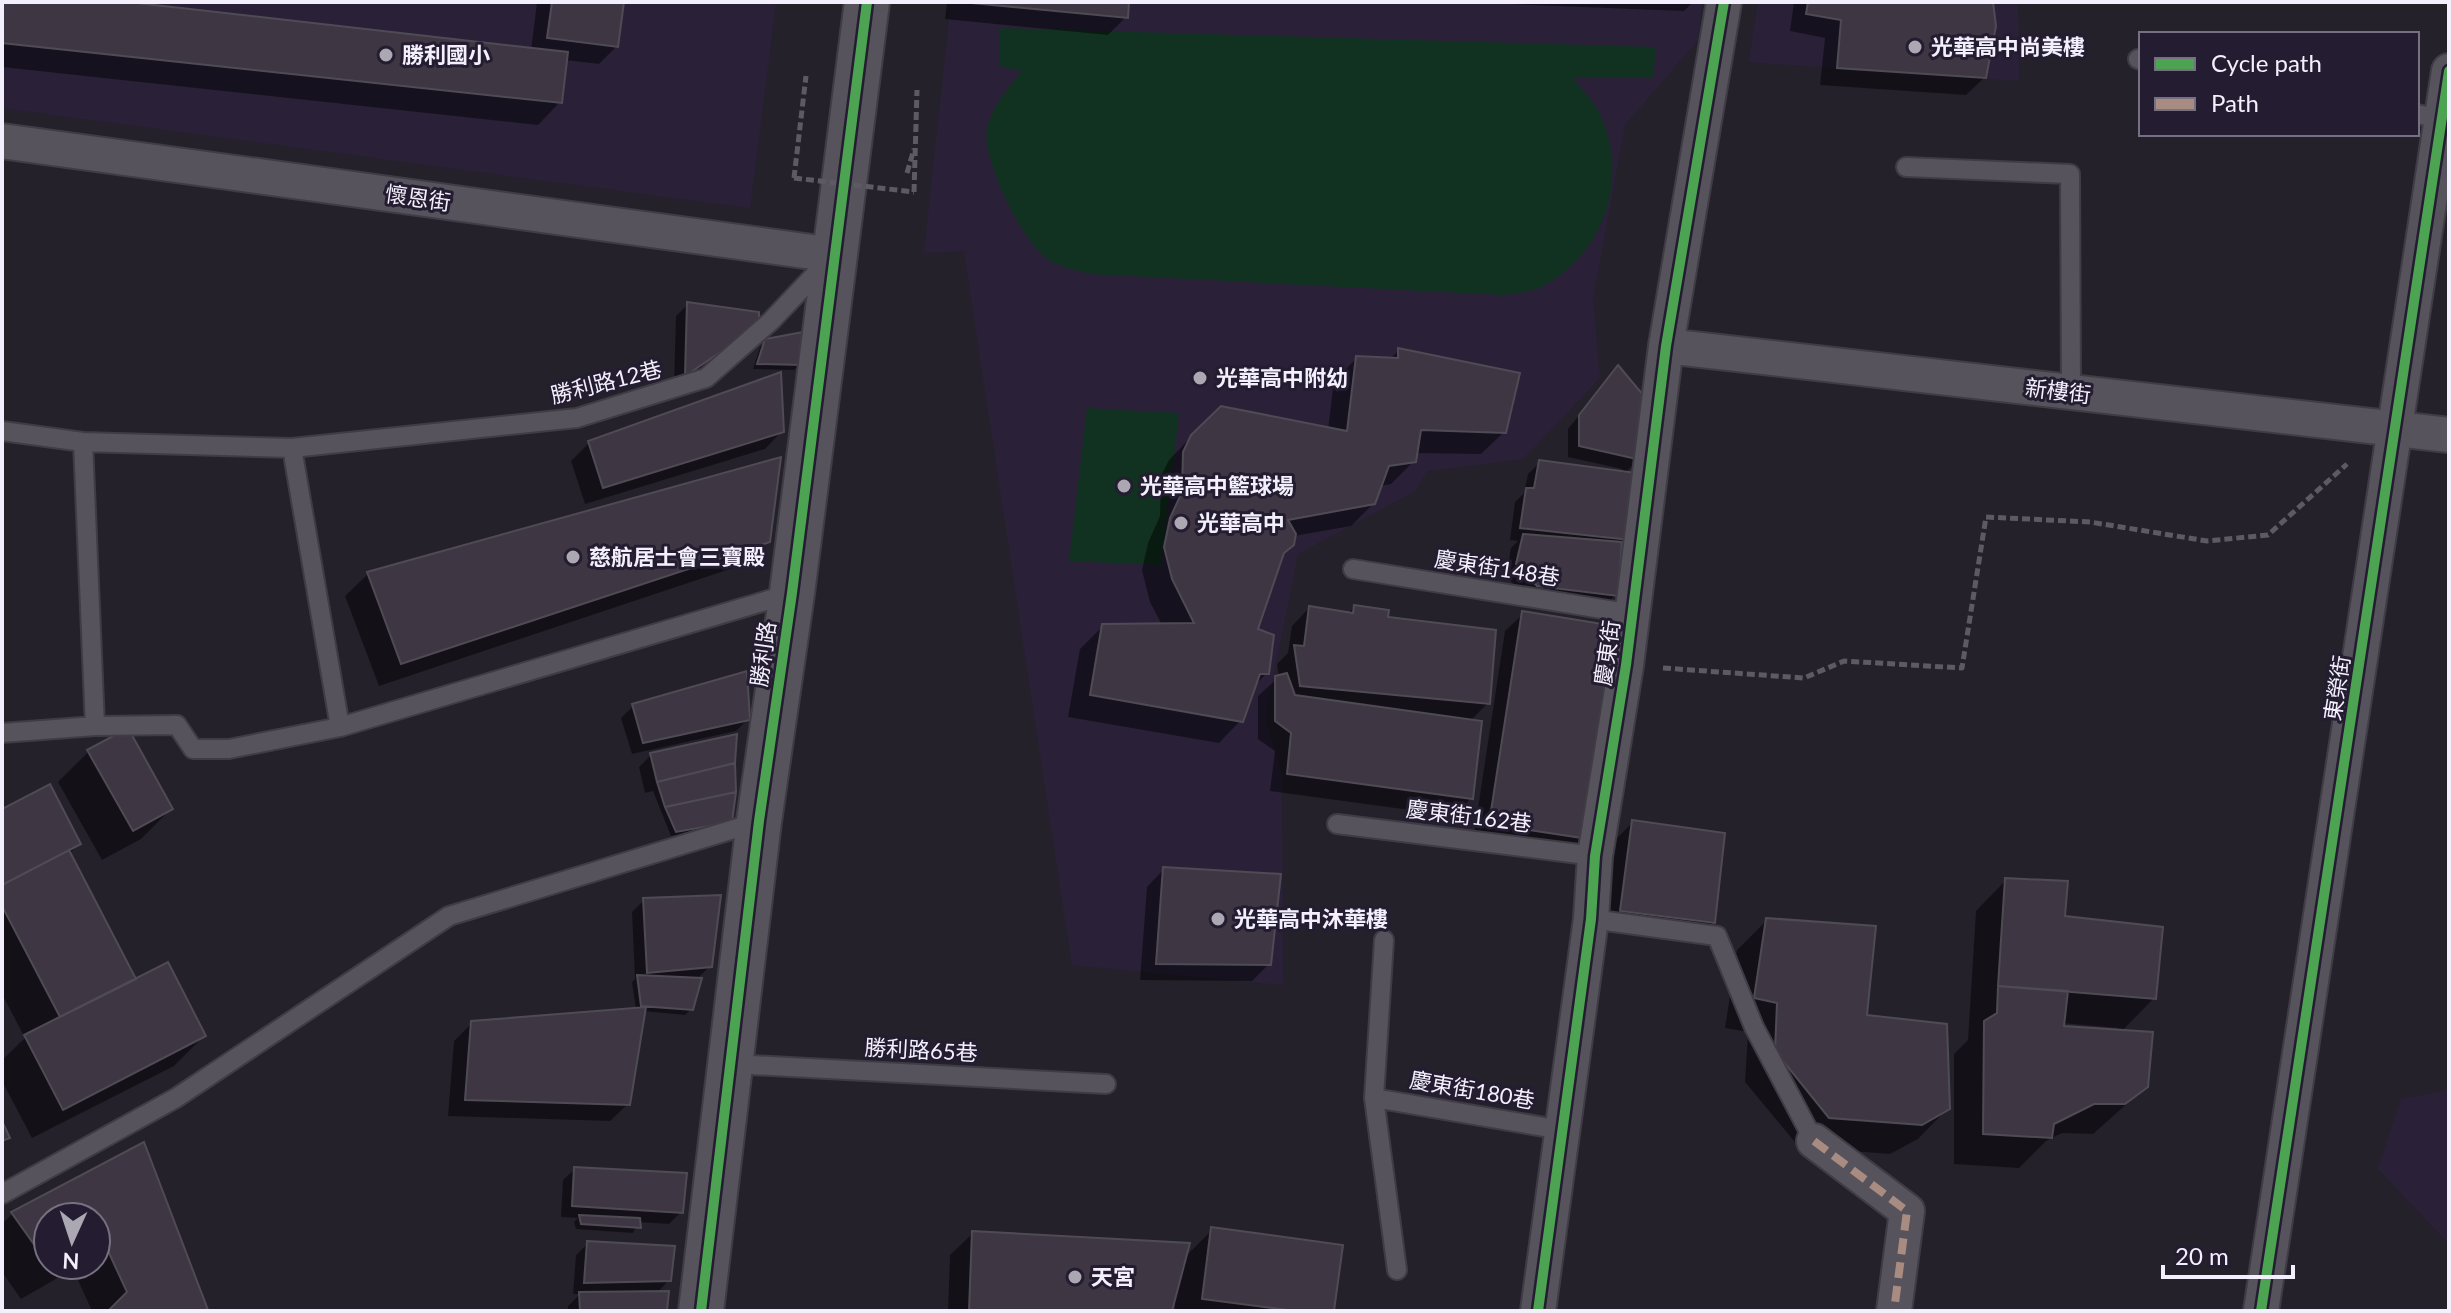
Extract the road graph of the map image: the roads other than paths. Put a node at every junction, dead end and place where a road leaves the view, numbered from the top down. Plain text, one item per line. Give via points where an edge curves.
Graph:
1 (867, 2) edge
2 (1724, 2) edge
3 (2449, 71) edge
4 (2429, 117) edge
5 (2, 141) edge
6 (1906, 167) dead end
7 (834, 255) junction
8 (1666, 346) junction
9 (2071, 392) junction
10 (2397, 430) junction
11 (2, 431) edge
12 (2449, 435) edge
13 (83, 442) junction
14 (292, 448) junction
15 (1353, 569) dead end
16 (792, 593) junction
17 (1633, 614) junction
18 (95, 726) junction
19 (340, 727) junction
20 (2, 733) edge
21 (759, 821) junction
22 (1337, 824) dead end
23 (1595, 856) junction
24 (1591, 919) junction
25 (1384, 940) dead end
26 (733, 1064) junction
27 (1106, 1084) dead end
28 (1374, 1098) junction
29 (1562, 1130) junction
30 (1814, 1141) joint
31 (2, 1194) edge
32 (1397, 1270) dead end
33 (701, 1311) edge
34 (1538, 1311) edge
35 (1894, 1311) edge
36 (2261, 1311) edge

1 - 7 street, 勝利路
2 - 8 street, 慶東街
3 - 4 street, 東榮街
4 - 10 street, 東榮街
5 - 7 street, 懷恩街
6 - 9 lane via 2070,174
7 - 14 lane, 勝利路12巷 via 706,378 655,397 577,418
7 - 16 street, 勝利路
8 - 9 street, 新樓街
8 - 17 street, 慶東街
9 - 10 street, 新樓街
10 - 12 street, 新樓街
10 - 36 street, 東榮街
11 - 13 lane, 勝利路12巷
13 - 14 lane, 勝利路12巷
13 - 18 lane
14 - 19 lane
15 - 17 lane, 慶東街148巷
16 - 19 lane
16 - 21 street, 勝利路
17 - 23 street, 慶東街
18 - 19 lane via 177,725 193,749 229,749
18 - 20 lane
21 - 26 street, 勝利路
21 - 31 lane via 449,916 176,1098
22 - 23 lane, 慶東街162巷
23 - 24 street, 慶東街
24 - 29 street, 慶東街
24 - 30 lane via 1717,936 1754,1027
25 - 28 lane, 慶東街180巷
26 - 27 lane, 勝利路65巷
26 - 33 street, 勝利路
28 - 29 lane, 慶東街180巷
28 - 32 lane, 慶東街180巷
29 - 34 street, 慶東街
30 - 35 street via 1907,1211

